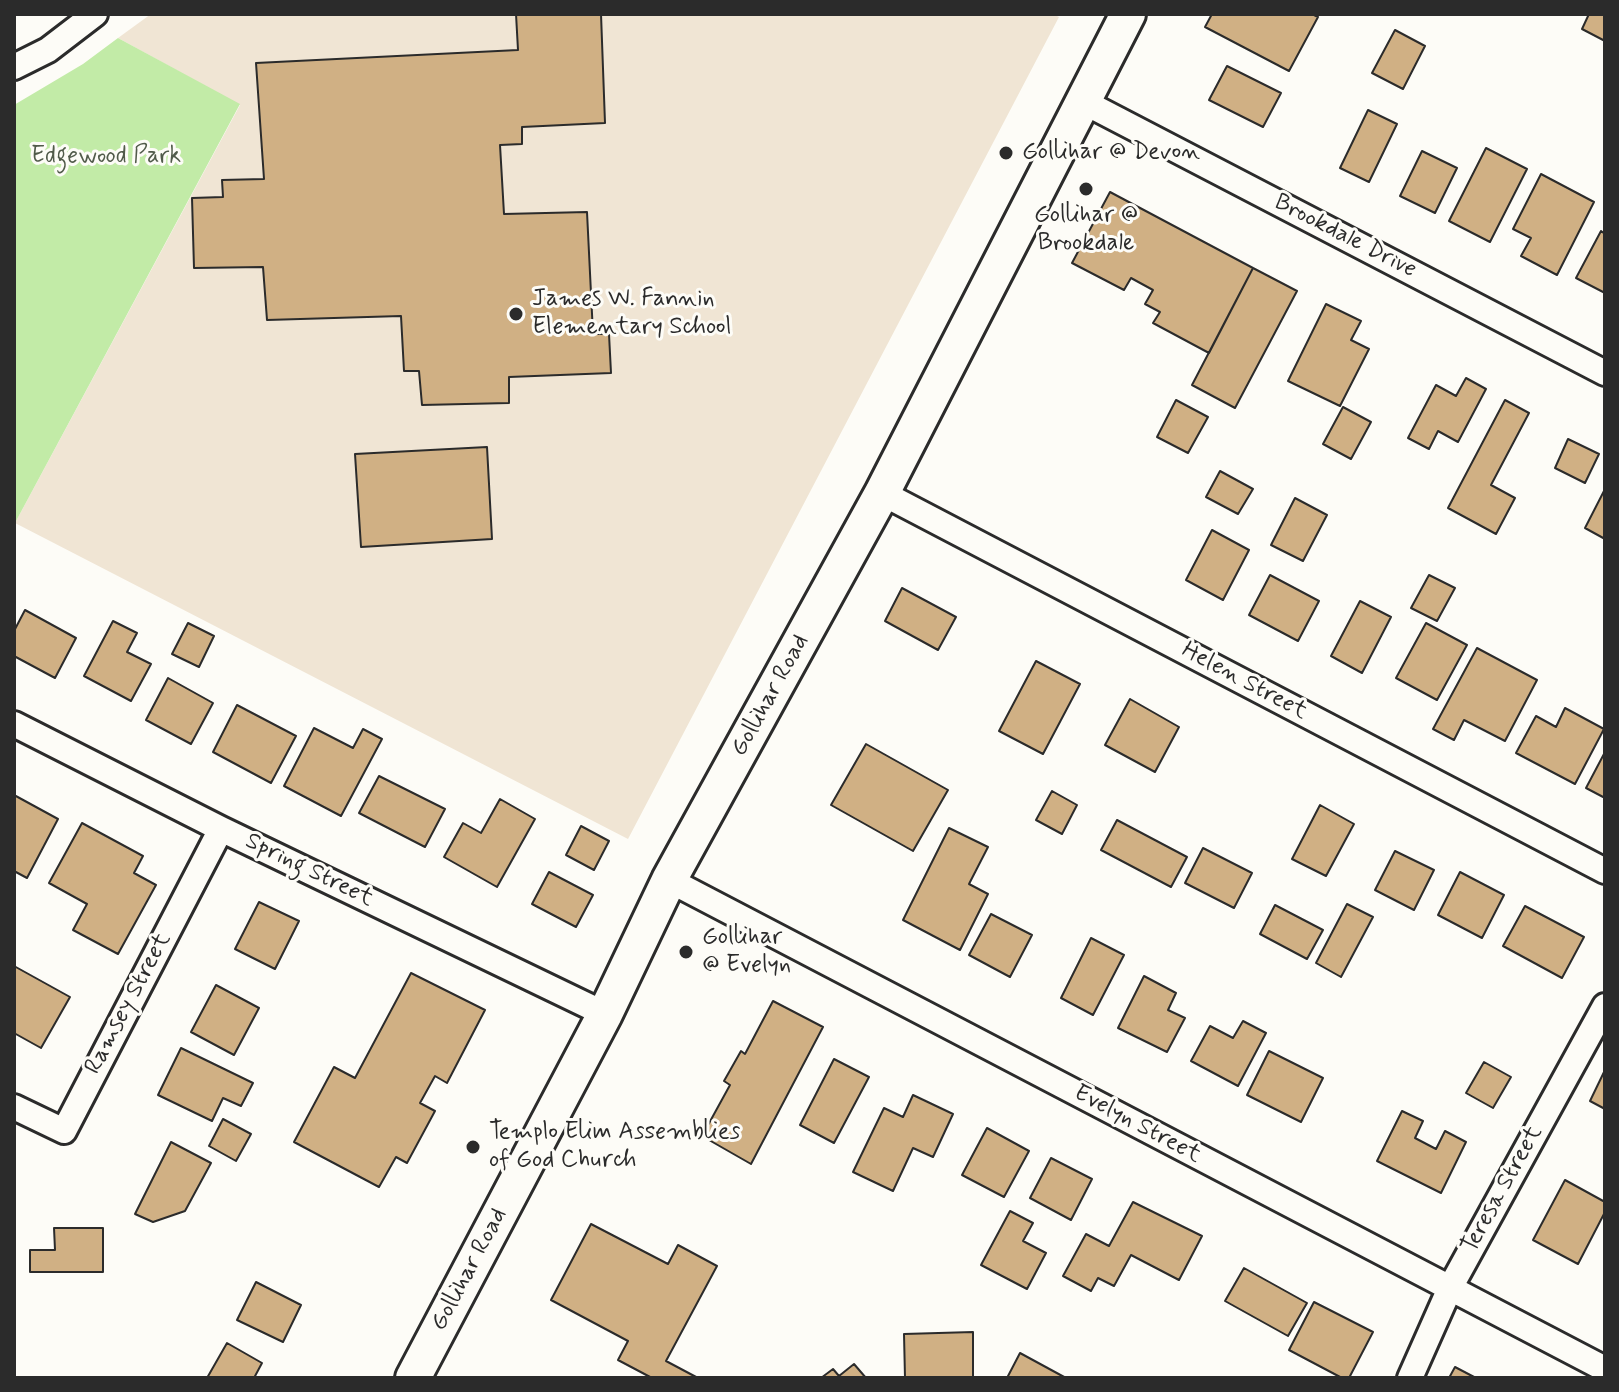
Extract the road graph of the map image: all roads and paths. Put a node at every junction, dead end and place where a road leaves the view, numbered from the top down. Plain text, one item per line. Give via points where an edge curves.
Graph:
1 (95, 14) edge
2 (1128, 14) edge
3 (14, 67) edge
4 (1084, 102) junction
5 (1605, 373) edge
6 (882, 493) junction
7 (14, 724) edge
8 (221, 829) junction
9 (1605, 871) edge
10 (669, 880) junction
11 (1605, 1006) edge
12 (605, 1014) junction
13 (14, 1107) edge
14 (1450, 1288) junction
15 (1605, 1369) edge
16 (413, 1378) edge
17 (1410, 1378) edge

1 - 3 street via 48,50
2 - 4 main road, Gollihar Road
4 - 5 street, Brookdale Drive
4 - 6 main road, Gollihar Road
6 - 9 street, Helen Street
6 - 10 main road, Gollihar Road
7 - 8 street, Spring Street
8 - 12 street, Spring Street
8 - 13 street, Ramsey Street via 64,1131
10 - 12 main road, Gollihar Road
10 - 14 street, Evelyn Street
11 - 14 street, Teresa Street
12 - 16 main road, Gollihar Road
14 - 15 street, Evelyn Street
14 - 17 street, Teresa Street

